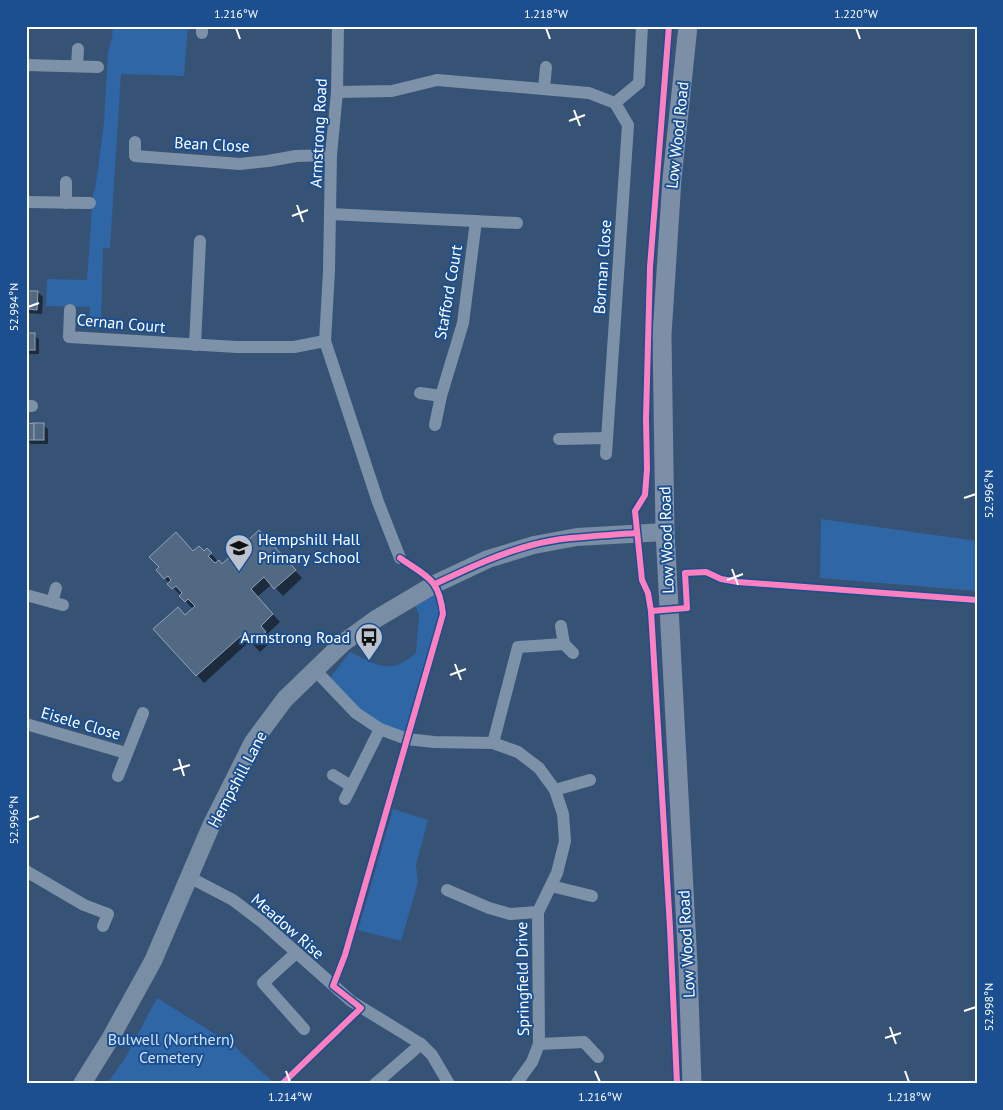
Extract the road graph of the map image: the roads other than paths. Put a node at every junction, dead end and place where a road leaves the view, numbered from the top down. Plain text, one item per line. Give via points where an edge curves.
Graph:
1 (338, 26) edge
2 (642, 26) edge
3 (688, 26) edge
4 (78, 50) dead end
5 (26, 64) edge
6 (77, 66) junction
7 (546, 66) dead end
8 (98, 67) dead end
9 (544, 88) junction
10 (337, 92) junction
11 (615, 102) junction
12 (135, 142) dead end
13 (331, 155) junction
14 (66, 182) dead end
15 (26, 202) edge
16 (66, 203) junction
17 (90, 203) dead end
18 (330, 214) junction
19 (476, 221) junction
20 (517, 223) dead end
21 (200, 241) dead end
22 (70, 310) dead end
23 (325, 341) junction
24 (195, 346) junction
25 (420, 393) dead end
26 (441, 396) junction
27 (435, 425) dead end
28 (607, 438) junction
29 (559, 439) dead end
30 (606, 454) dead end
31 (665, 532) junction
32 (400, 558) dead end
33 (56, 588) dead end
34 (26, 595) edge
35 (561, 626) dead end
36 (315, 670) junction
37 (142, 713) dead end
38 (26, 724) edge
39 (380, 729) junction
40 (493, 743) junction
41 (126, 753) junction
42 (334, 775) dead end
43 (118, 776) dead end
44 (590, 780) dead end
45 (351, 786) junction
46 (555, 790) junction
47 (345, 799) dead end
48 (26, 871) edge
49 (189, 877) junction
50 (551, 886) junction
51 (447, 890) dead end
52 (592, 896) dead end
53 (538, 912) junction
54 (103, 926) dead end
55 (296, 953) junction
56 (304, 1030) dead end
57 (421, 1044) junction
58 (539, 1044) junction
59 (598, 1057) dead end
60 (82, 1084) edge
61 (375, 1084) edge
62 (449, 1084) edge
63 (516, 1084) edge
64 (692, 1084) edge

1 - 10 street, Armstrong Road
2 - 11 street via 639,83
3 - 31 main road, Low Wood Road via 672,179 662,335
4 - 6 street
5 - 6 street
6 - 8 street
7 - 9 street
9 - 10 street via 437,80 392,91
9 - 11 street via 589,93
10 - 13 street, Armstrong Road
11 - 28 street, Borman Close via 628,125
12 - 13 street, Bean Close via 135,156 240,164
13 - 18 street, Armstrong Road
14 - 16 street
15 - 16 street
16 - 17 street
18 - 19 street, Stafford Court
18 - 23 street, Armstrong Road
19 - 20 street, Stafford Court
19 - 26 street, Stafford Court via 463,323
21 - 24 street
22 - 24 street, Cernan Court via 69,337
23 - 24 street, Cernan Court via 294,347
23 - 32 street, Armstrong Road via 378,502
25 - 26 street
26 - 27 street, Stafford Court
28 - 29 street
28 - 30 street, Borman Close
31 - 36 street, Hempshill Lane via 577,537 534,545 488,559 392,609 357,632
31 - 64 main road, Low Wood Road
33 - 34 street via 58,603
35 - 40 street via 569,648 518,647
36 - 39 street, Springfield Drive via 356,713
36 - 49 street, Hempshill Lane via 285,699 254,742 210,826
37 - 41 street, Eisele Close
38 - 41 street, Eisele Close
39 - 40 street, Springfield Drive via 407,739
39 - 45 street
40 - 46 street, Springfield Drive via 518,752 539,768
41 - 43 street, Eisele Close
42 - 45 street
44 - 46 street
45 - 47 street
46 - 50 street, Springfield Drive via 563,814 565,840
48 - 54 street via 84,905 108,914
49 - 55 street, Meadow Rise via 233,900
49 - 60 street, Hempshill Lane via 153,961
50 - 52 street
50 - 53 street, Springfield Drive
51 - 53 street via 510,914
53 - 58 street, Springfield Drive
55 - 56 street via 263,983
55 - 57 street, Meadow Rise via 351,1001
57 - 61 street
57 - 62 street, Meadow Rise
58 - 59 street, Springfield Drive via 584,1042
58 - 63 street, Springfield Drive via 532,1062

